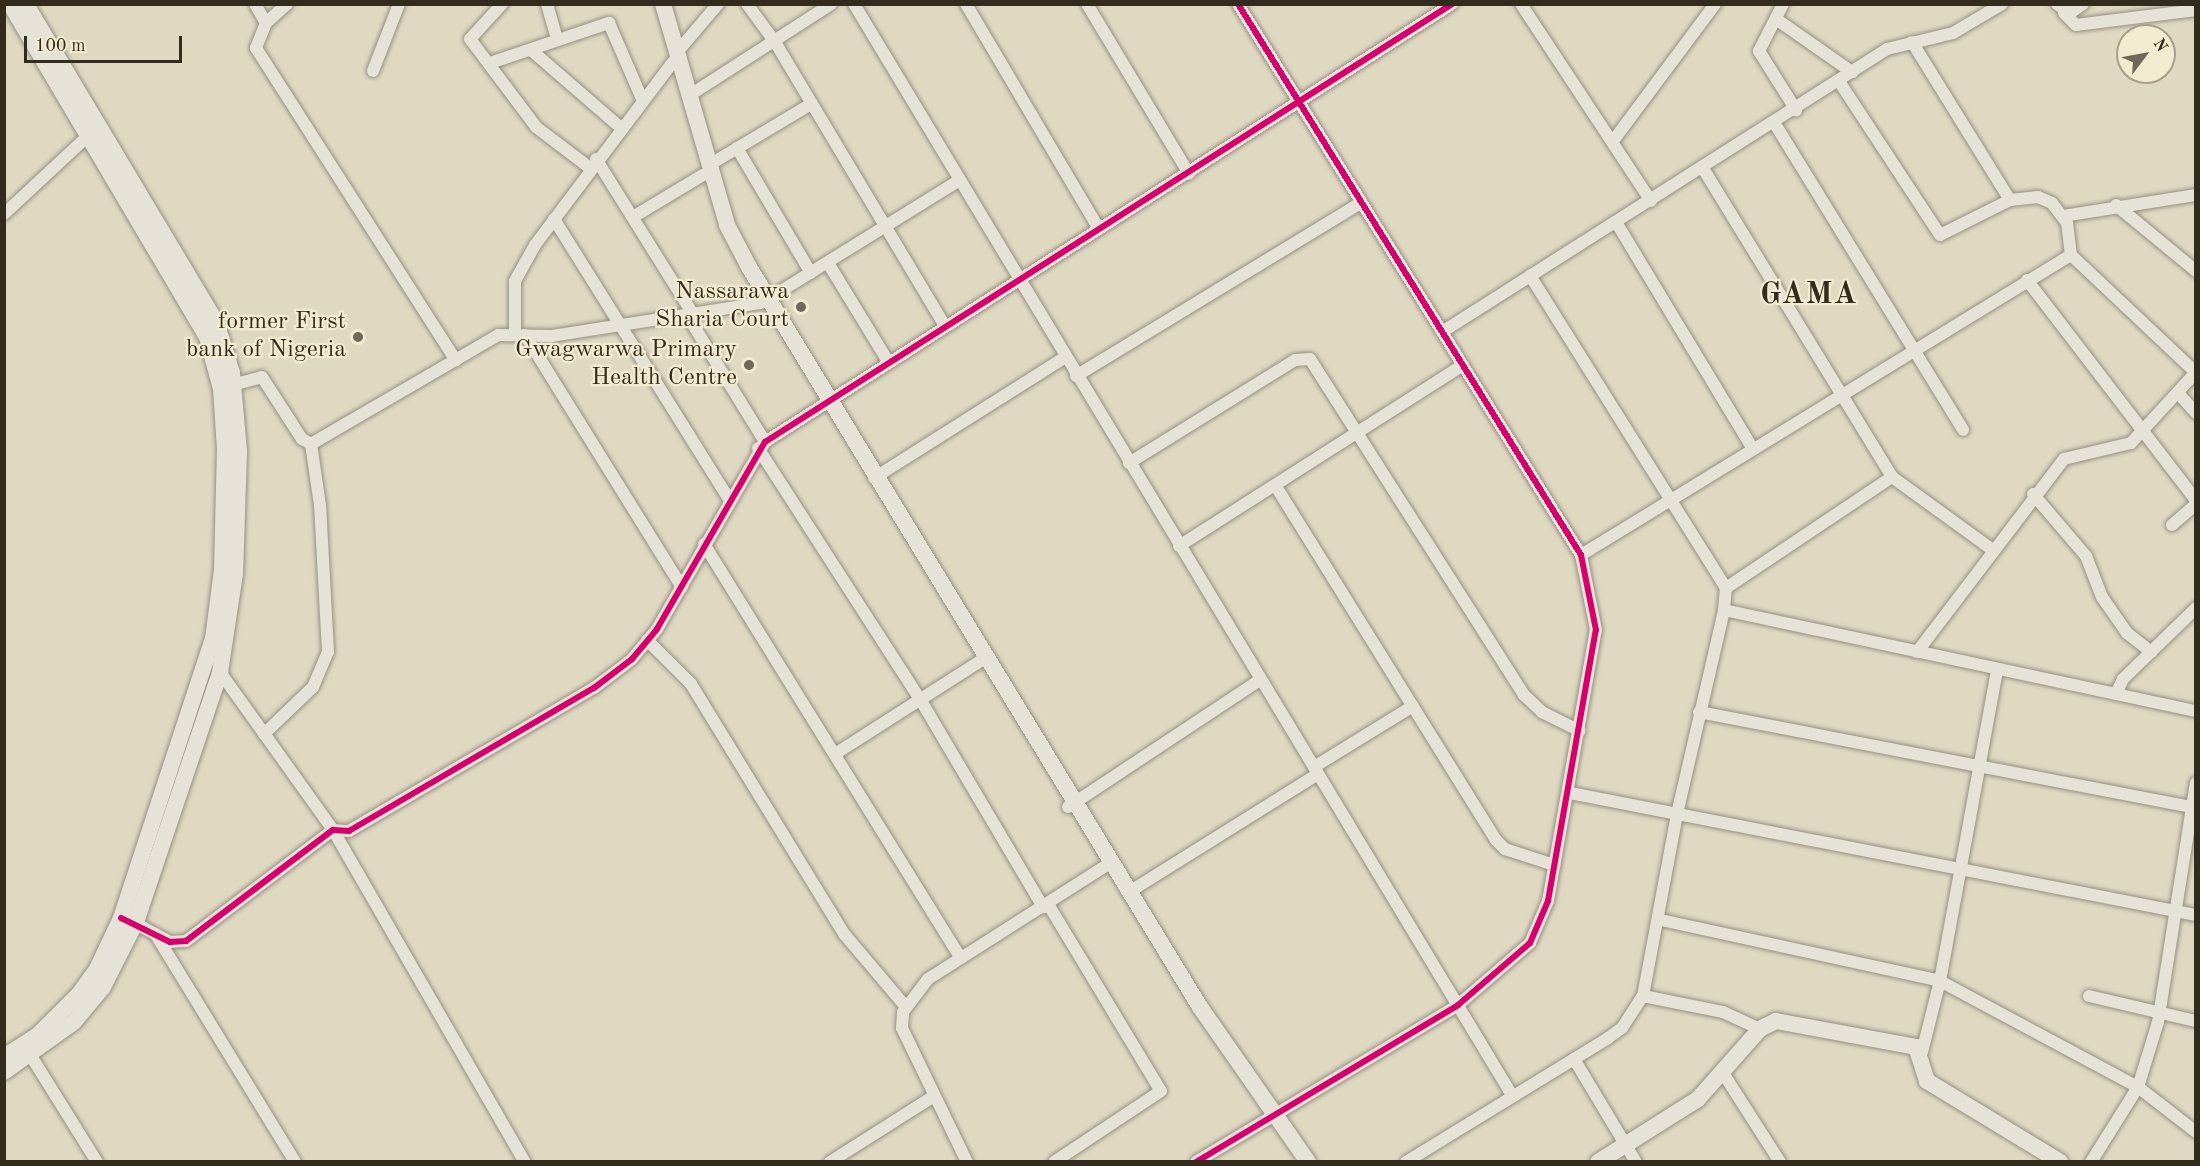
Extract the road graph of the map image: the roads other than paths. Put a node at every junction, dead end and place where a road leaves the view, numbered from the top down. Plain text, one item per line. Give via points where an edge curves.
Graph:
1 (10, 4) edge
2 (26, 4) edge
3 (255, 4) edge
4 (287, 4) edge
5 (399, 4) edge
6 (501, 4) edge
7 (548, 4) edge
8 (656, 4) edge
9 (663, 4) edge
10 (718, 4) edge
11 (747, 4) edge
12 (831, 4) edge
13 (854, 4) edge
14 (966, 4) edge
15 (1087, 4) edge
16 (1238, 4) edge
17 (1452, 4) edge
18 (1521, 4) edge
19 (1715, 4) edge
20 (1783, 4) edge
21 (2002, 4) edge
22 (2084, 4) edge
23 (2061, 9) edge
24 (2196, 10) edge
25 (1776, 19) junction
26 (266, 23) junction
27 (557, 39) junction
28 (775, 42) junction
29 (1912, 42) junction
30 (531, 50) junction
31 (676, 56) junction
32 (490, 63) junction
33 (373, 71) dead end
34 (1852, 72) junction
35 (1839, 81) junction
36 (690, 95) junction
37 (642, 99) junction
38 (1296, 102) junction
39 (811, 104) junction
40 (1796, 110) junction
41 (1775, 124) junction
42 (620, 127) junction
43 (89, 135) junction
44 (1613, 141) junction
45 (737, 148) junction
46 (593, 164) junction
47 (706, 170) junction
48 (1704, 170) junction
49 (1189, 174) junction
50 (958, 181) junction
51 (2196, 195) edge
52 (2010, 200) junction
53 (1651, 201) junction
54 (1360, 203) junction
55 (2116, 205) junction
56 (4, 214) edge
57 (2063, 216) junction
58 (633, 217) junction
59 (554, 219) junction
60 (1617, 222) junction
61 (885, 227) junction
62 (1099, 229) junction
63 (2071, 255) junction
64 (828, 263) junction
65 (2196, 271) edge
66 (811, 273) junction
67 (1530, 275) junction
68 (1017, 280) junction
69 (2027, 280) junction
70 (764, 301) junction
71 (690, 314) junction
72 (945, 326) junction
73 (620, 327) junction
74 (1442, 332) junction
75 (520, 334) junction
76 (1912, 348) junction
77 (1064, 358) junction
78 (456, 361) junction
79 (889, 363) junction
80 (1463, 365) junction
81 (2195, 373) edge
82 (1076, 376) junction
83 (227, 387) junction
84 (2178, 393) junction
85 (1843, 395) junction
86 (823, 403) junction
87 (2196, 413) edge
88 (1963, 430) dead end
89 (1358, 432) junction
90 (2143, 433) junction
91 (311, 444) junction
92 (762, 445) junction
93 (1753, 449) junction
94 (1129, 464) junction
95 (1892, 477) junction
96 (874, 478) junction
97 (1275, 485) junction
98 (2033, 494) junction
99 (729, 499) junction
100 (2196, 502) edge
101 (1670, 504) junction
102 (2172, 525) dead end
103 (704, 544) junction
104 (1179, 546) junction
105 (1993, 550) junction
106 (1581, 555) junction
107 (682, 587) junction
108 (1726, 588) junction
109 (2196, 608) edge
110 (1724, 610) junction
111 (647, 640) junction
112 (1917, 652) junction
113 (2151, 652) junction
114 (979, 662) junction
115 (1997, 669) junction
116 (220, 672) junction
117 (1260, 680) junction
118 (2116, 694) junction
119 (920, 699) junction
120 (1413, 706) junction
121 (2196, 711) edge
122 (1699, 712) junction
123 (1580, 731) junction
124 (264, 734) junction
125 (835, 754) junction
126 (1978, 766) junction
127 (1316, 770) junction
128 (2196, 783) edge
129 (1570, 793) junction
130 (1071, 805) junction
131 (2194, 807) edge
132 (1677, 814) junction
133 (333, 830) junction
134 (1554, 865) junction
135 (1104, 867) junction
136 (1958, 868) junction
137 (1129, 892) junction
138 (1046, 906) junction
139 (2175, 911) junction
140 (2196, 915) edge
141 (128, 920) junction
142 (1660, 920) junction
143 (154, 932) junction
144 (961, 958) junction
145 (1940, 981) junction
146 (1643, 996) junction
147 (2089, 996) dead end
148 (1458, 1005) junction
149 (906, 1007) junction
150 (2160, 1013) junction
151 (2196, 1021) edge
152 (1760, 1029) junction
153 (1922, 1052) junction
154 (31, 1056) junction
155 (4, 1057) edge
156 (1574, 1059) junction
157 (4, 1072) edge
158 (1723, 1073) junction
159 (2138, 1087) junction
160 (1512, 1095) junction
161 (934, 1096) junction
162 (1267, 1116) junction
163 (2196, 1132) edge
164 (1625, 1144) junction
165 (98, 1161) edge
166 (295, 1161) edge
167 (525, 1161) edge
168 (830, 1161) edge
169 (966, 1161) edge
170 (1054, 1161) edge
171 (1196, 1161) edge
172 (1295, 1161) edge
173 (1308, 1161) edge
174 (1406, 1161) edge
175 (1598, 1161) edge
176 (1636, 1161) edge
177 (1780, 1161) edge
178 (2060, 1161) edge
179 (2091, 1161) edge

1 - 43 street
2 - 83 street via 204,300 226,348
3 - 26 street
4 - 26 street
5 - 33 street
6 - 32 street via 470,32
7 - 27 street
8 - 31 street
9 - 31 street
10 - 31 street
11 - 28 street
12 - 28 street
13 - 50 street
14 - 62 street
15 - 49 street
16 - 38 street
17 - 38 street
18 - 44 street
19 - 44 street
20 - 25 street
21 - 29 street via 1953,33
22 - 23 street
23 - 24 street via 2076,25
25 - 34 street
25 - 40 street via 1760,56
26 - 78 street via 256,48
27 - 30 street
27 - 37 street via 609,23
28 - 36 street
28 - 39 street
29 - 34 street via 1891,46
29 - 52 street
30 - 32 street
30 - 42 street
31 - 36 street
31 - 37 street
31 - 47 street
32 - 46 street via 536,127
34 - 35 street
35 - 40 street
35 - 52 street via 1940,235
36 - 47 street
37 - 42 street
38 - 49 street
38 - 54 street
39 - 45 street
39 - 61 street
40 - 41 street
41 - 48 street
41 - 76 street
42 - 46 street
43 - 56 street
43 - 83 street via 188,301
44 - 53 street
45 - 47 street
45 - 66 street
46 - 58 street
46 - 59 street
47 - 58 street
47 - 70 street via 719,228
48 - 53 street
48 - 85 street
49 - 62 street
50 - 61 street
50 - 68 street
51 - 55 street
52 - 57 street via 2038,197
53 - 60 street
54 - 74 street
54 - 82 street
55 - 57 street
55 - 65 street
57 - 63 street via 2071,232
58 - 71 street
59 - 73 street
59 - 75 street via 515,281
60 - 67 street
60 - 93 street
61 - 64 street
61 - 72 street
62 - 68 street
63 - 69 street
63 - 81 street
64 - 66 street
64 - 79 street
66 - 70 street
67 - 74 street
67 - 101 street
68 - 72 street
68 - 77 street
69 - 76 street
69 - 90 street
70 - 71 street
70 - 86 street
71 - 73 street
71 - 92 street
72 - 79 street
73 - 75 street
73 - 99 street
74 - 80 street
75 - 78 street via 486,339
75 - 107 street
76 - 85 street
76 - 88 street
77 - 82 street
77 - 96 street
78 - 91 street
79 - 86 street
80 - 89 street
80 - 106 street
81 - 84 street
82 - 94 street
83 - 91 street via 262,377 302,439
83 - 116 street via 239,452 235,574
83 - 141 street via 222,570 213,639
84 - 87 street
84 - 90 street
85 - 93 street
85 - 95 street
86 - 92 street
86 - 96 street
86 - 114 street
89 - 94 street via 1315,364 1301,358
89 - 97 street
89 - 123 street via 1524,695 1542,712
90 - 98 street via 2121,446 2064,459
90 - 100 street
91 - 124 street via 320,505 328,652 313,687
92 - 99 street
92 - 119 street
93 - 101 street
94 - 104 street
95 - 105 street
95 - 108 street
96 - 130 street
97 - 104 street
97 - 120 street
98 - 105 street
98 - 113 street via 2086,556 2102,597 2127,633
99 - 103 street
100 - 102 street
101 - 106 street
101 - 108 street
103 - 107 street
103 - 125 street
104 - 117 street
105 - 112 street
106 - 123 street via 1596,630
107 - 111 street
108 - 110 street
109 - 113 street
110 - 112 street
110 - 122 street
111 - 133 street via 632,660 554,713 349,831
111 - 149 street via 691,684 845,935
112 - 115 street
113 - 118 street
114 - 119 street
114 - 130 street
115 - 118 street
115 - 126 street
116 - 124 street
116 - 141 street
117 - 127 street
117 - 130 street
118 - 121 street
119 - 125 street
119 - 138 street
120 - 127 street
120 - 134 street via 1496,840 1505,849
122 - 126 street
122 - 132 street
123 - 129 street
124 - 133 street
125 - 144 street
126 - 131 street
126 - 136 street
127 - 137 street
127 - 148 street
128 - 131 street
129 - 132 street
129 - 134 street
130 - 135 street
130 - 137 street
131 - 139 street
132 - 136 street
132 - 142 street
133 - 143 street via 186,941 170,942
133 - 167 street
134 - 148 street via 1548,901 1530,944
135 - 138 street
135 - 162 street
136 - 139 street
136 - 145 street
137 - 162 street
138 - 144 street
138 - 170 street via 1161,1091
139 - 140 street
139 - 150 street
141 - 143 street
141 - 154 street via 89,1005
141 - 155 street via 79,994 38,1035
142 - 145 street
142 - 146 street
143 - 166 street
144 - 149 street via 928,980
145 - 153 street
145 - 159 street
146 - 152 street via 1723,1012
146 - 156 street via 1622,1028
147 - 150 street
148 - 160 street
148 - 162 street
149 - 161 street via 902,1028
150 - 151 street
150 - 159 street
152 - 153 street via 1776,1021
152 - 158 street
153 - 178 street via 1928,1081
154 - 157 street
154 - 165 street
156 - 160 street
156 - 164 street
158 - 164 street via 1698,1099
158 - 177 street
159 - 163 street
159 - 179 street
160 - 174 street
161 - 168 street
161 - 169 street
162 - 171 street
162 - 172 street
162 - 173 street
164 - 175 street
164 - 176 street

